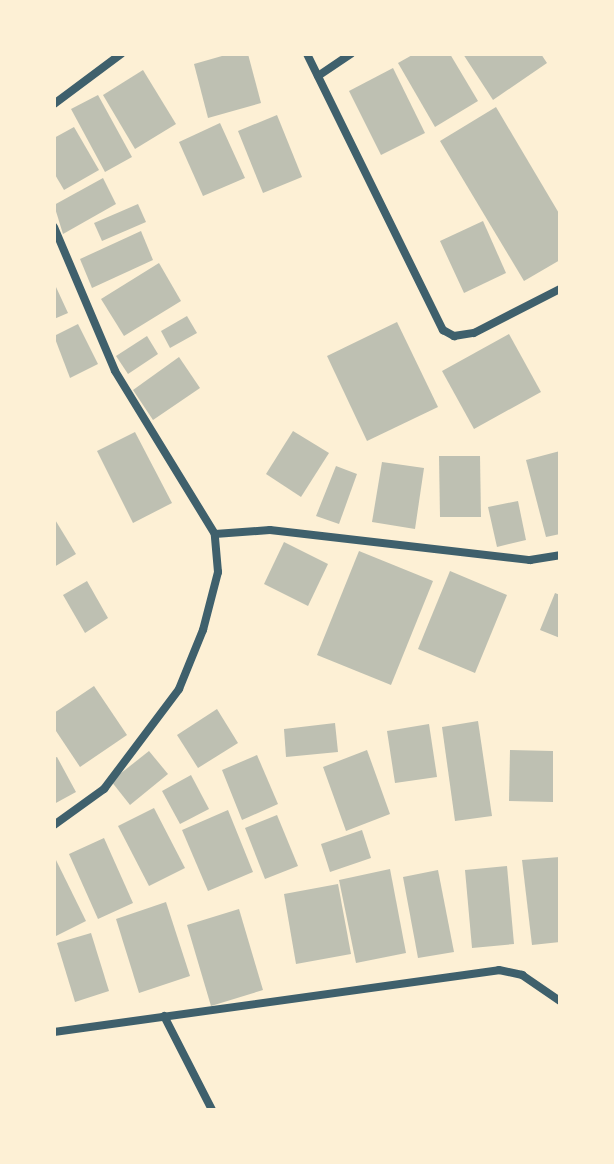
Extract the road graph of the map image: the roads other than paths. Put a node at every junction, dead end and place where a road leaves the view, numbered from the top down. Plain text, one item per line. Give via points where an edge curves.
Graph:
1 (121, 54) edge
2 (307, 54) edge
3 (351, 54) edge
4 (318, 76) junction
5 (54, 104) edge
6 (54, 227) edge
7 (560, 289) edge
8 (215, 534) junction
9 (560, 555) edge
10 (54, 825) edge
11 (560, 1001) edge
12 (164, 1016) junction
13 (54, 1032) edge
14 (212, 1110) edge

1 - 5 street
2 - 4 street
3 - 4 street
4 - 7 street via 443,330 454,336 474,333
6 - 8 street via 115,371
8 - 9 street via 270,530 530,560
8 - 10 street via 218,572 203,630 179,689 104,789
11 - 12 street via 522,975 499,970
12 - 13 street
12 - 14 street

